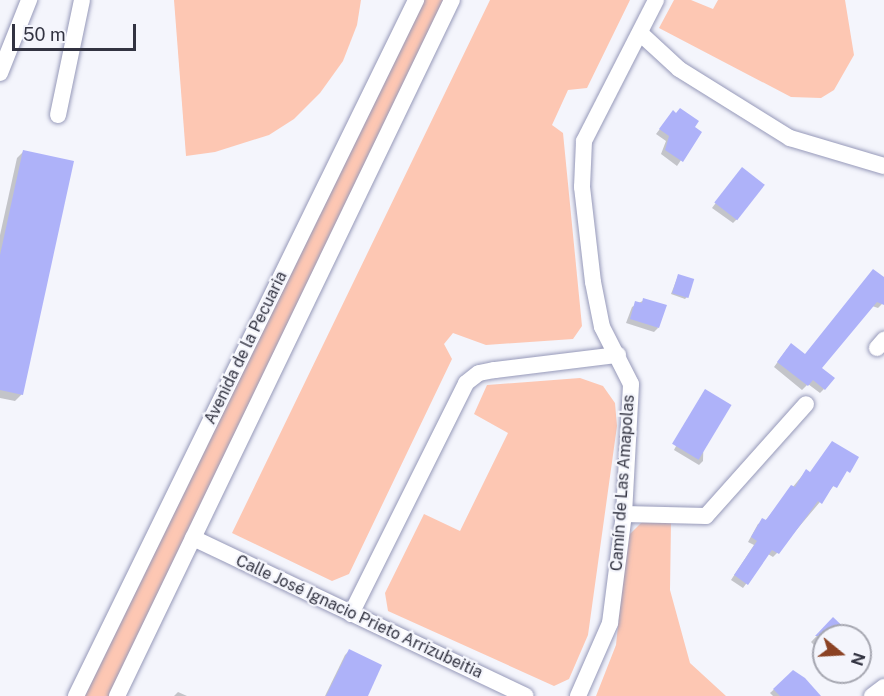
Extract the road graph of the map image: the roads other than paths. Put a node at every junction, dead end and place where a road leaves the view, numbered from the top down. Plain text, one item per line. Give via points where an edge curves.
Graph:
1 (29, 0) edge
2 (82, 0) edge
3 (416, 0) edge
4 (453, 0) edge
5 (656, 0) edge
6 (639, 33) junction
7 (0, 73) edge
8 (58, 115) dead end
9 (884, 166) edge
10 (618, 355) junction
11 (806, 404) dead end
12 (624, 514) junction
13 (193, 538) junction
14 (351, 614) junction
15 (884, 687) edge
16 (76, 696) edge
17 (117, 696) edge
18 (525, 696) edge
19 (578, 696) edge
20 (872, 696) edge

1 - 7 street
2 - 8 street
3 - 16 street, Avenida de la Pecuaria
4 - 13 street
5 - 6 street, Camín de Las Amapolas
6 - 9 street via 679,69 790,138
6 - 10 street, Camín de Las Amapolas via 584,141 582,187 593,282 602,327
10 - 12 street, Camín de Las Amapolas via 631,384
10 - 14 street via 495,370 479,373 466,383
11 - 12 street via 706,516
12 - 19 street, Camín de Las Amapolas via 610,623
13 - 14 street, Calle José Ignacio Prieto Arrizubeitia
13 - 17 street
14 - 18 street, Calle José Ignacio Prieto Arrizubeitia
15 - 20 street

